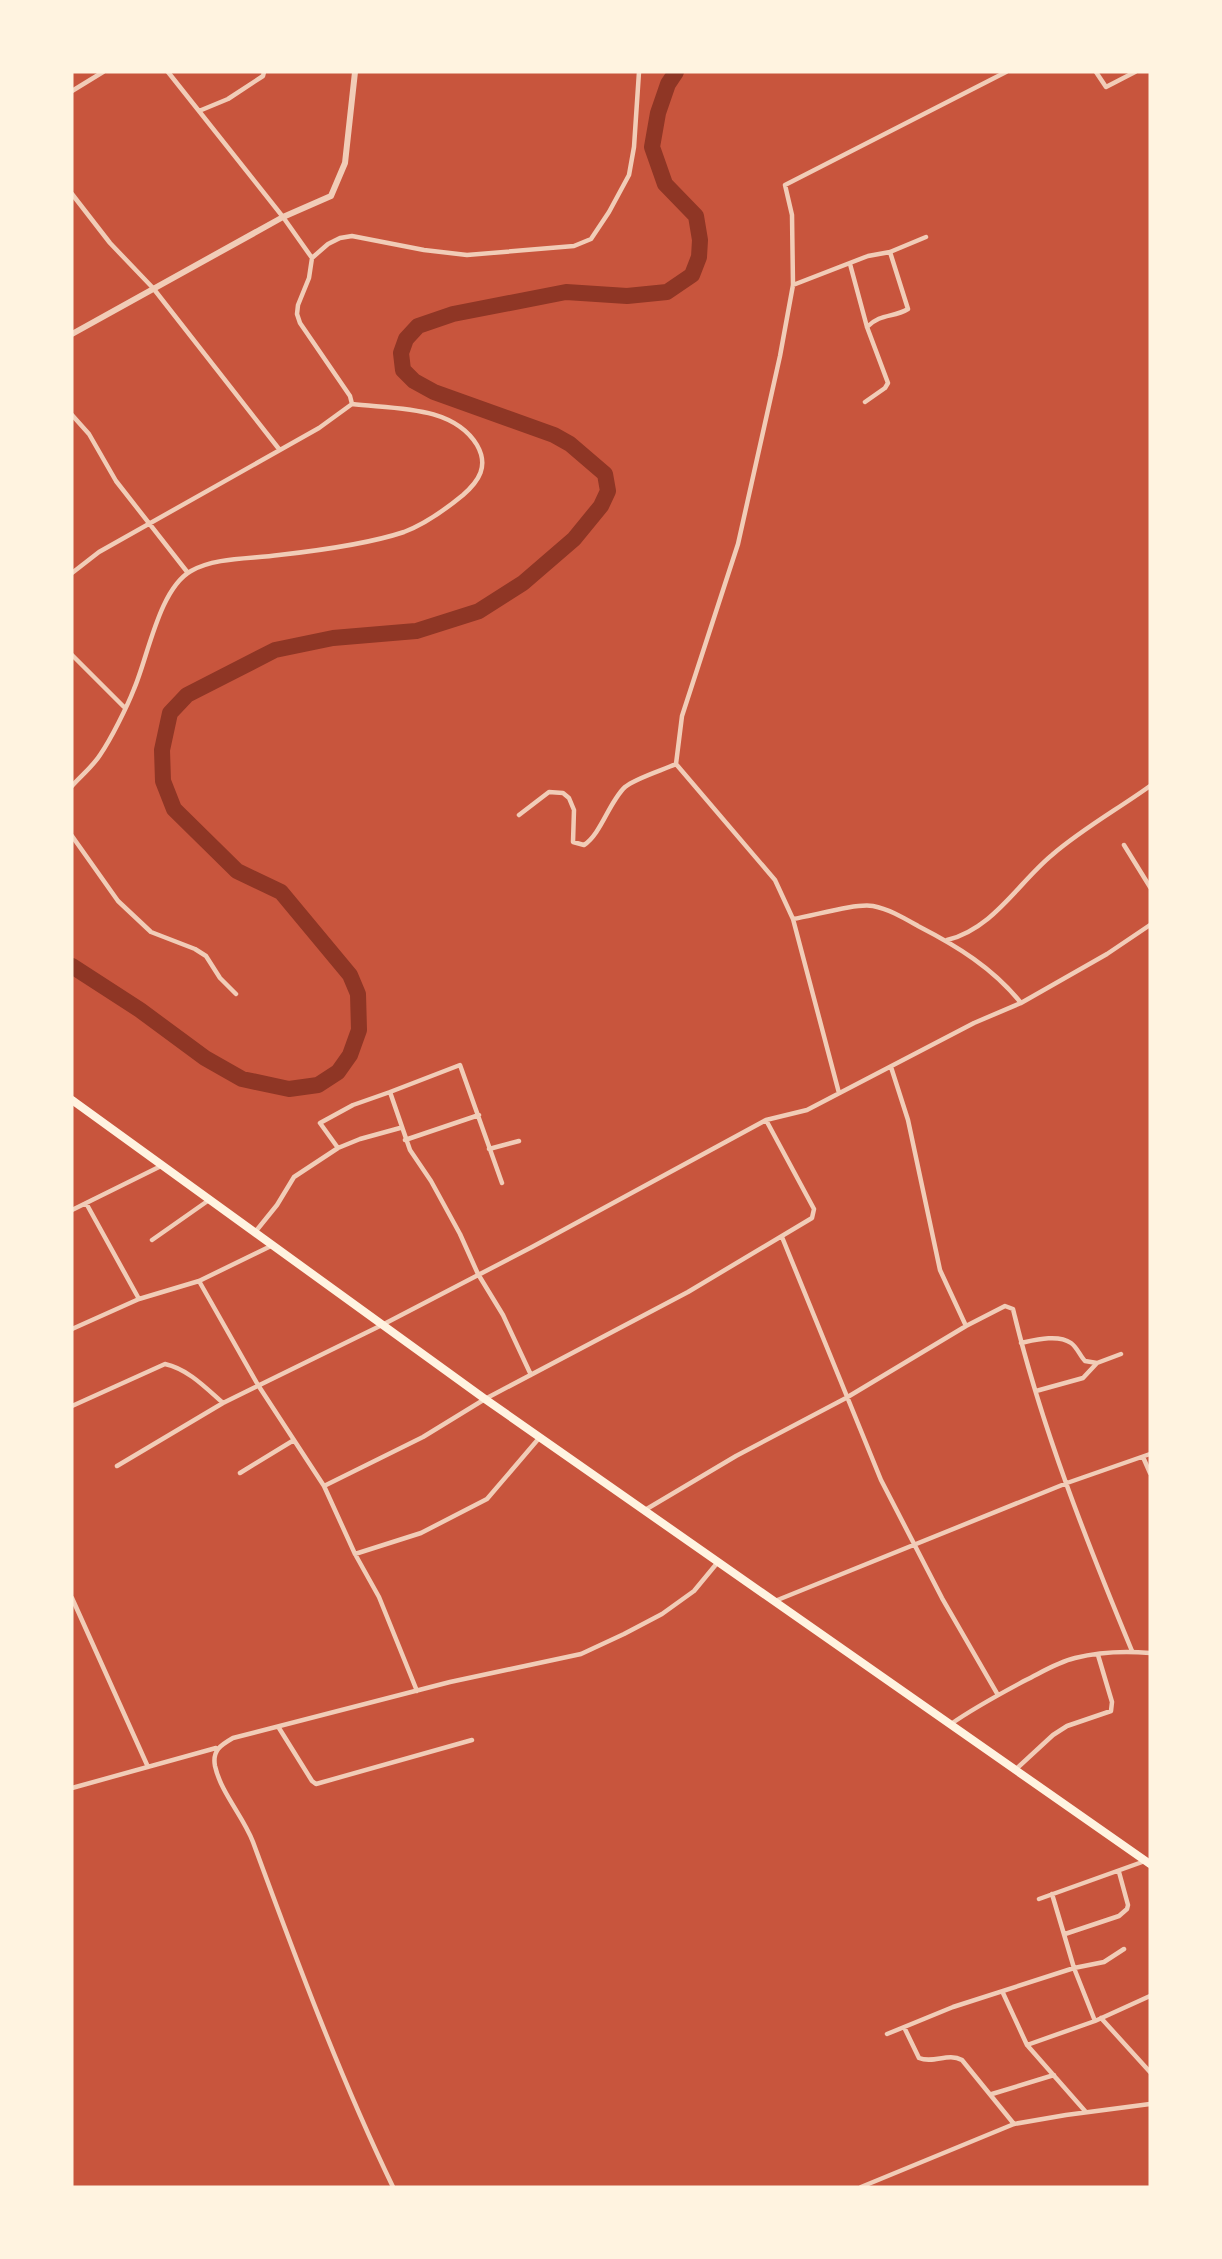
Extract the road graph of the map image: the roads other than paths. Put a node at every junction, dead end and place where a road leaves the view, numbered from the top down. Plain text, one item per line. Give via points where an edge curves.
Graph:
1 (103, 72) edge
2 (168, 72) edge
3 (264, 72) edge
4 (355, 72) edge
5 (639, 72) edge
6 (1006, 72) edge
7 (1096, 72) edge
8 (1135, 72) edge
9 (72, 91) edge
10 (199, 111) junction
11 (72, 194) edge
12 (283, 217) junction
13 (926, 237) dead end
14 (890, 252) junction
15 (312, 258) junction
16 (850, 264) junction
17 (793, 285) junction
18 (153, 288) junction
19 (867, 327) junction
20 (72, 334) edge
21 (865, 402) dead end
22 (352, 404) junction
23 (72, 415) edge
24 (279, 449) junction
25 (150, 524) junction
26 (72, 573) edge
27 (188, 573) junction
28 (72, 655) edge
29 (124, 707) junction
30 (676, 764) junction
31 (72, 786) edge
32 (1150, 786) edge
33 (519, 815) dead end
34 (72, 836) edge
35 (1124, 845) dead end
36 (1150, 887) edge
37 (793, 919) junction
38 (1150, 925) edge
39 (947, 940) junction
40 (236, 994) dead end
41 (1021, 1003) junction
42 (891, 1067) junction
43 (390, 1092) junction
44 (839, 1093) junction
45 (72, 1100) edge
46 (479, 1115) junction
47 (766, 1120) junction
48 (400, 1128) junction
49 (405, 1140) junction
50 (519, 1141) dead end
51 (338, 1148) junction
52 (489, 1149) junction
53 (162, 1165) junction
54 (502, 1183) dead end
55 (210, 1199) junction
56 (86, 1203) junction
57 (72, 1210) edge
58 (256, 1231) junction
59 (782, 1237) junction
60 (152, 1240) dead end
61 (274, 1244) junction
62 (478, 1274) junction
63 (199, 1281) junction
64 (139, 1299) junction
65 (384, 1324) junction
66 (966, 1326) junction
67 (72, 1329) edge
68 (1021, 1343) junction
69 (1121, 1354) dead end
70 (1097, 1363) junction
71 (531, 1375) junction
72 (258, 1385) junction
73 (1036, 1391) junction
74 (846, 1398) junction
75 (485, 1399) junction
76 (223, 1403) junction
77 (72, 1406) edge
78 (541, 1437) junction
79 (294, 1440) junction
80 (1150, 1454) edge
81 (1143, 1457) junction
82 (117, 1466) dead end
83 (240, 1473) dead end
84 (1150, 1473) edge
85 (1067, 1483) junction
86 (324, 1486) junction
87 (645, 1510) junction
88 (914, 1546) junction
89 (355, 1554) junction
90 (718, 1561) junction
91 (72, 1598) edge
92 (775, 1601) junction
93 (1132, 1651) junction
94 (1150, 1653) edge
95 (1098, 1655) junction
96 (417, 1691) junction
97 (998, 1695) junction
98 (951, 1724) junction
99 (279, 1728) junction
100 (472, 1740) dead end
101 (217, 1748) junction
102 (148, 1767) junction
103 (1015, 1770) junction
104 (72, 1788) edge
105 (1148, 1862) edge
106 (1118, 1872) junction
107 (1052, 1894) junction
108 (1039, 1899) dead end
109 (1065, 1934) junction
110 (1124, 1949) dead end
111 (1074, 1968) junction
112 (1003, 1993) junction
113 (1150, 1996) edge
114 (1098, 2020) junction
115 (904, 2027) junction
116 (887, 2034) dead end
117 (1027, 2045) junction
118 (1150, 2072) edge
119 (1054, 2075) junction
120 (992, 2094) junction
121 (1150, 2104) edge
122 (1086, 2112) junction
123 (1014, 2124) junction
124 (393, 2187) edge
125 (861, 2187) edge

1 - 9 street
2 - 10 street
3 - 10 street via 235,95
4 - 12 street via 345,163 336,188 324,201
5 - 15 street via 629,174 591,239 574,246 467,255 352,236 328,244
6 - 17 street via 785,185 792,215
7 - 8 street via 1106,87
10 - 12 street
11 - 18 street
12 - 15 street
12 - 18 street
13 - 14 street
14 - 16 street
14 - 19 street via 908,309 884,315
15 - 22 street via 297,314
16 - 17 street
16 - 19 street
17 - 30 street via 738,544 682,716
18 - 20 street
18 - 24 street
19 - 21 street via 888,383
22 - 24 street
22 - 27 street via 444,417 459,424 481,453 484,467 474,485 450,506 405,531 281,555 228,559
23 - 25 street
24 - 25 street
25 - 26 street
25 - 27 street
27 - 29 street via 161,612
28 - 29 street
29 - 31 street via 100,755
30 - 33 street via 626,786 584,845 573,842 573,810 563,793 549,792
30 - 37 street via 775,880
32 - 39 street via 1048,857 979,924
34 - 40 street via 118,901 151,932 206,957
35 - 36 street
37 - 39 street via 872,906
37 - 44 street
38 - 41 street
39 - 41 street via 1005,984
41 - 42 street
42 - 44 street
42 - 66 street via 908,1120 940,1269
43 - 46 street via 460,1065
43 - 48 street
43 - 51 street via 320,1123
44 - 47 street via 807,1110
45 - 53 highway
46 - 49 street
46 - 52 street
47 - 59 street via 814,1209 812,1218
47 - 62 street
48 - 49 street
48 - 51 street
49 - 62 street
50 - 52 street
51 - 58 street via 294,1177
52 - 54 street
53 - 55 highway
53 - 56 street
55 - 58 highway
55 - 60 street
56 - 57 street
56 - 64 street
58 - 61 highway
59 - 71 street
59 - 74 street
61 - 63 street
61 - 65 highway
62 - 65 street
62 - 71 street
63 - 64 street
63 - 72 street
64 - 67 street
65 - 72 street
65 - 75 highway
66 - 68 street via 1010,1306
66 - 74 street
68 - 70 street via 1068,1341 1085,1361
68 - 73 street
69 - 70 street
70 - 73 street via 1083,1378
71 - 75 street
72 - 76 street
72 - 79 street
73 - 85 street
74 - 87 street
74 - 88 street
75 - 78 highway
75 - 86 street
76 - 77 street via 197,1380 165,1364
76 - 82 street
78 - 87 highway
78 - 89 street via 486,1499 421,1533
79 - 83 street
79 - 86 street
80 - 81 street
81 - 84 street
81 - 85 street
85 - 88 street
85 - 93 street
86 - 89 street
87 - 90 highway
88 - 92 street
88 - 97 street
89 - 96 street via 379,1597
90 - 92 highway
90 - 96 street via 694,1591 662,1614 598,1647
91 - 102 street
92 - 98 highway
93 - 94 street
93 - 95 street
95 - 97 street via 1056,1665
95 - 103 street via 1111,1711 1067,1726
96 - 99 street
97 - 98 street
98 - 103 highway
99 - 100 street via 317,1784
99 - 101 street via 233,1738
101 - 102 street
101 - 124 street via 215,1767 249,1831 337,2065
102 - 104 street
103 - 105 highway
105 - 106 street
106 - 107 street
106 - 109 street via 1128,1905 1124,1913
107 - 108 street
107 - 109 street
109 - 111 street
110 - 111 street via 1104,1962
111 - 112 street
111 - 114 street
112 - 115 street
112 - 117 street
113 - 114 street
114 - 117 street
114 - 118 street
115 - 116 street
115 - 120 street via 919,2058 958,2057
117 - 119 street
119 - 120 street
119 - 122 street
120 - 123 street
121 - 122 street
122 - 123 street
123 - 125 street

